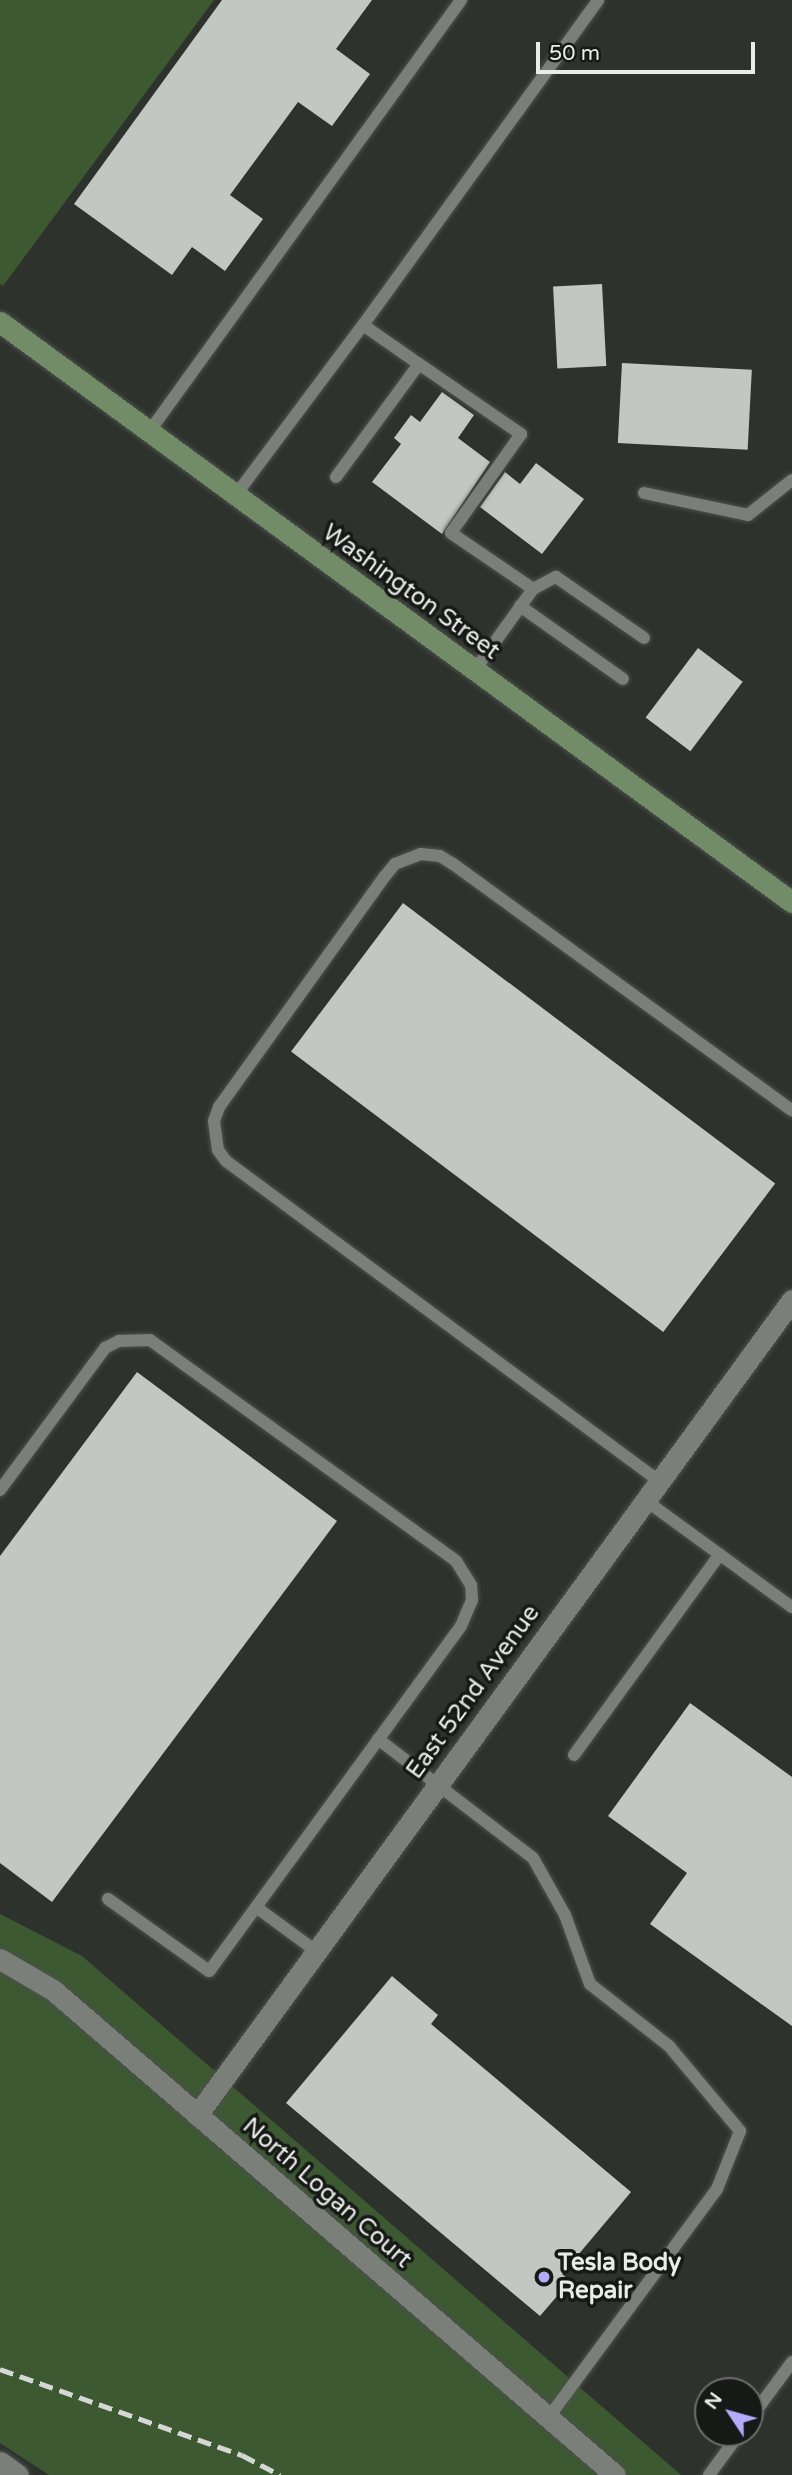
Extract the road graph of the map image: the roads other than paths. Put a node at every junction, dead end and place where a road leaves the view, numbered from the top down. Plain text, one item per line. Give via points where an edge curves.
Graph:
1 (461, 0) edge
2 (598, 0) edge
3 (0, 322) edge
4 (363, 326) junction
5 (419, 364) junction
6 (149, 432) junction
7 (336, 477) dead end
8 (792, 480) edge
9 (644, 493) dead end
10 (235, 496) junction
11 (533, 589) junction
12 (520, 606) junction
13 (644, 638) dead end
14 (474, 671) junction
15 (623, 678) dead end
16 (792, 902) edge
17 (792, 1110) edge
18 (792, 1300) edge
19 (659, 1481) junction
20 (0, 1490) edge
21 (645, 1500) junction
22 (720, 1554) junction
23 (792, 1607) edge
24 (378, 1739) junction
25 (574, 1755) dead end
26 (439, 1784) junction
27 (108, 1899) dead end
28 (256, 1907) junction
29 (317, 1951) junction
30 (0, 1959) edge
31 (197, 2115) junction
32 (792, 2362) edge
33 (764, 2400) edge
34 (548, 2418) junction
35 (730, 2447) edge
36 (0, 2462) edge
37 (18, 2475) edge
38 (615, 2475) edge
39 (709, 2475) edge

1 - 6 lane
2 - 4 lane
3 - 6 main road, Washington Street
4 - 5 lane
4 - 10 lane
5 - 7 lane
5 - 11 lane via 521,434 451,533
6 - 10 main road, Washington Street
8 - 9 lane via 748,515
10 - 14 main road, Washington Street
11 - 12 lane
11 - 13 lane via 556,577
12 - 14 lane
12 - 15 lane
14 - 16 main road, Washington Street
17 - 19 lane via 453,864 421,854 396,864 385,876 219,1107 214,1136 226,1161
18 - 19 street, East 52nd Avenue
19 - 21 street, East 52nd Avenue
20 - 24 lane via 105,1348 131,1338 163,1348 466,1572 471,1585 469,1614
21 - 22 lane
21 - 26 street, East 52nd Avenue
22 - 23 lane
22 - 25 lane
24 - 26 lane
24 - 28 lane
26 - 29 street, East 52nd Avenue
26 - 34 lane via 533,1858 565,1915 590,1984 669,2046 740,2131 717,2189
27 - 28 lane via 209,1971
28 - 29 lane
29 - 31 street, East 52nd Avenue
30 - 31 street, North Logan Court via 53,1990
31 - 34 street, North Logan Court
32 - 33 lane
34 - 38 street, North Logan Court
35 - 39 lane
36 - 37 street

